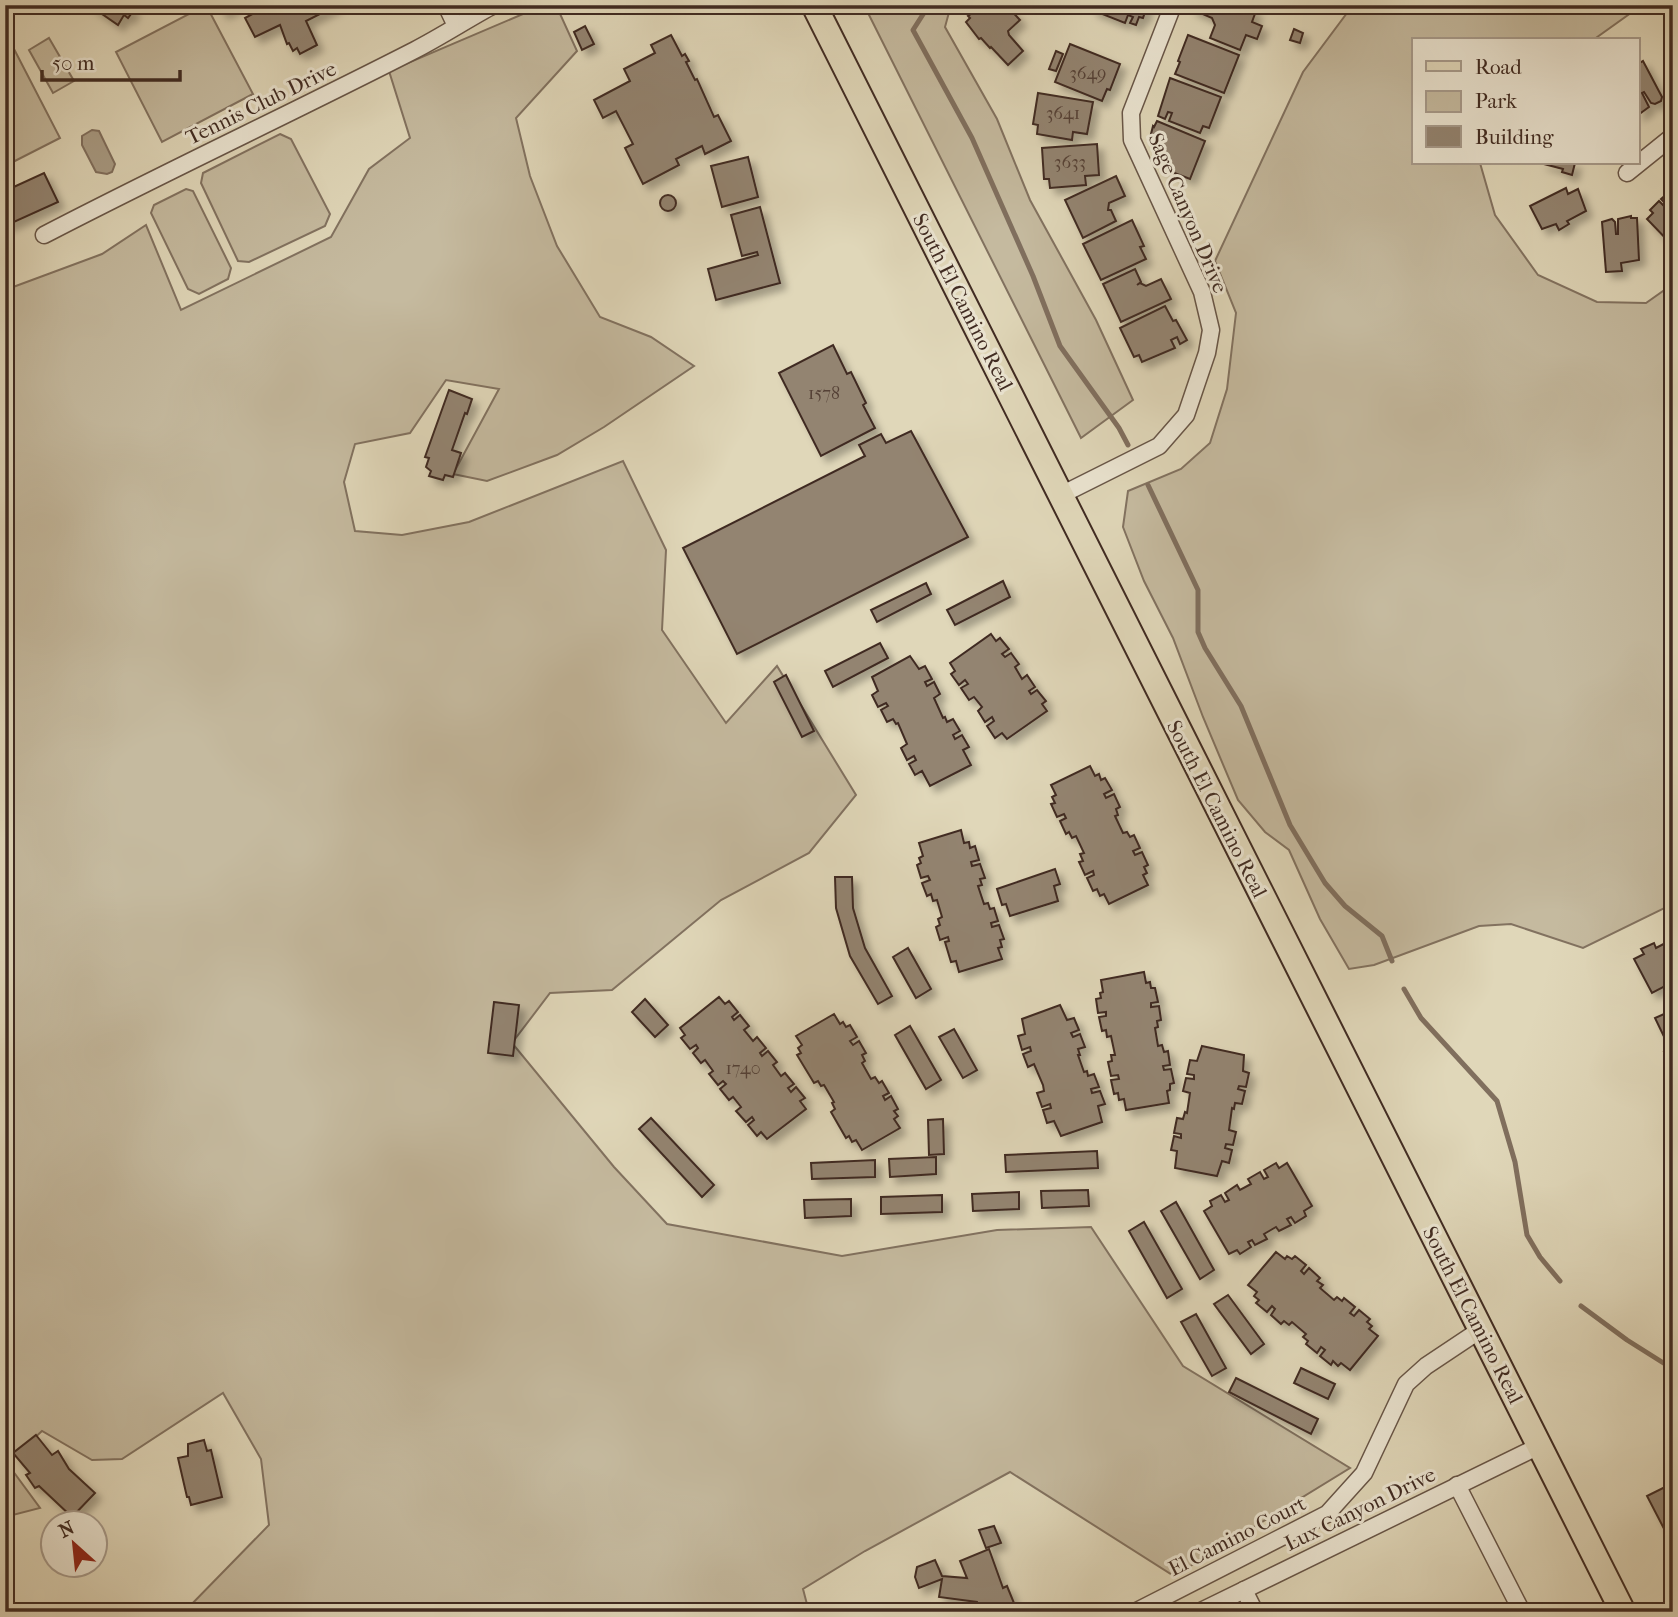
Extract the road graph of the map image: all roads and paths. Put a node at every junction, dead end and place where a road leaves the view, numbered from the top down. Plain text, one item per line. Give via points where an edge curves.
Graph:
1 (446, 5) edge
2 (494, 5) edge
3 (814, 5) edge
4 (1173, 5) edge
5 (456, 26) junction
6 (1673, 136) edge
7 (1640, 163) edge
8 (1639, 164) edge
9 (1628, 173) dead end
10 (44, 234) dead end
11 (1059, 496) junction
12 (1480, 1330) junction
13 (1539, 1446) junction
14 (1457, 1485) junction
15 (1244, 1590) junction
16 (1135, 1612) edge
17 (1199, 1612) edge
18 (1255, 1612) edge
19 (1522, 1612) edge
20 (1623, 1612) edge

1 - 5 street
2 - 5 street, Tennis Club Drive
3 - 11 main road, South El Camino Real
4 - 11 street, Sage Canyon Drive via 1131,113 1132,140 1202,292 1211,330 1207,353 1186,415 1159,446
5 - 10 street, Tennis Club Drive
6 - 7 street
8 - 9 street
11 - 12 main road, South El Camino Real
12 - 13 main road, South El Camino Real
12 - 16 street, El Camino Court via 1406,1384 1364,1473 1327,1514
13 - 14 street, Lux Canyon Drive
13 - 20 main road, South El Camino Real
14 - 15 street, Lux Canyon Drive
14 - 19 street
15 - 17 street, Lux Canyon Drive
15 - 18 street

